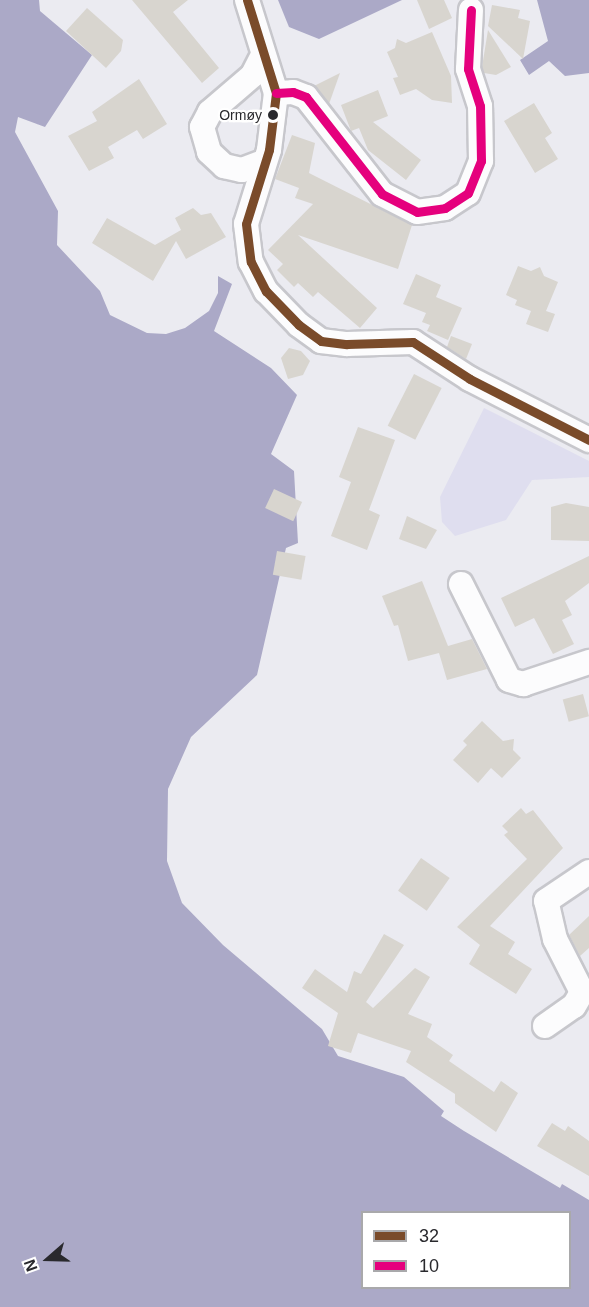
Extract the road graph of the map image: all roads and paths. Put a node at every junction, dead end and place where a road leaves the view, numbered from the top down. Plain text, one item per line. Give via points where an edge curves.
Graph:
1 (247, 0) edge
2 (471, 10) dead end
3 (262, 57) junction
4 (276, 93) junction
5 (263, 162) junction
6 (589, 440) edge
7 (461, 584) dead end
8 (589, 662) edge
9 (589, 872) edge
10 (546, 1026) dead end

1 - 3 street
2 - 4 street via 468,69 480,105 481,161 468,193 445,208 417,212 382,194 306,97 293,92
3 - 4 street
3 - 5 street via 253,75 210,112 202,127 209,152 224,166 242,170
4 - 5 street via 273,135
5 - 6 street via 246,224 246,244 262,285 299,325 321,341 413,342 470,379
7 - 8 street via 509,680 522,684
9 - 10 street via 546,901 555,939 582,992 574,1006

